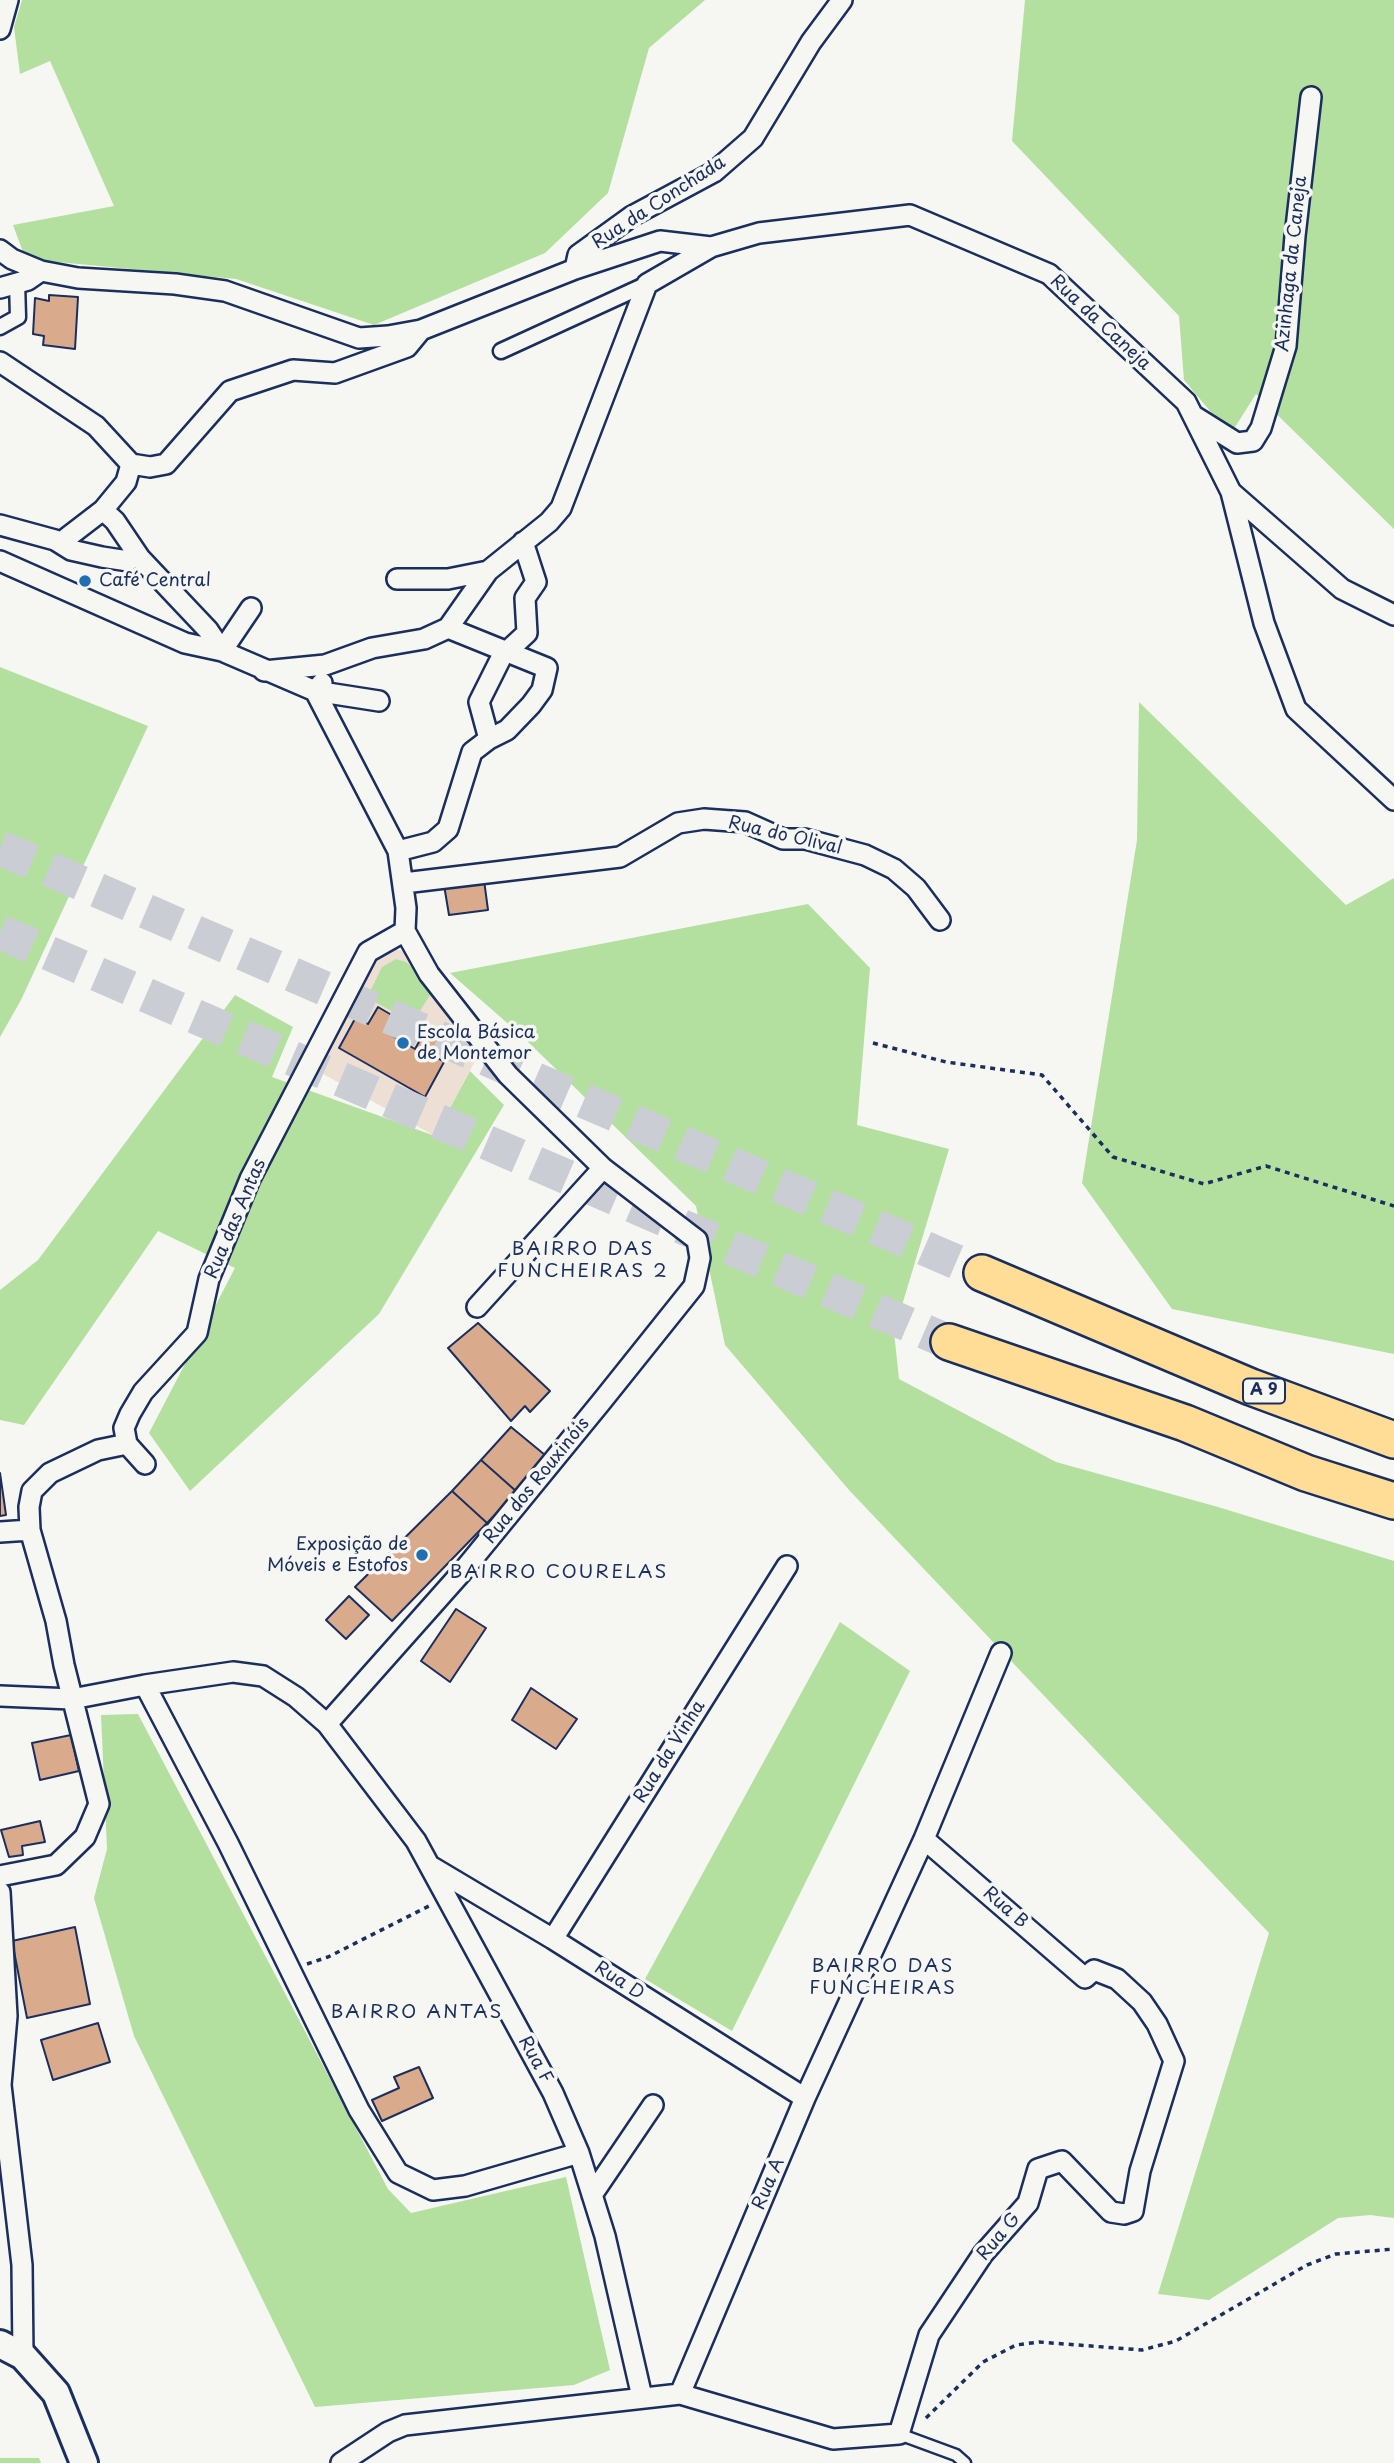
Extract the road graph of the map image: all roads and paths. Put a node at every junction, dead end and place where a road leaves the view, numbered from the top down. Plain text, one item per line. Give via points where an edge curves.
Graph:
1 (8, 0) edge
2 (842, 0) edge
3 (0, 29) edge
4 (1311, 97) dead end
5 (711, 247) junction
6 (0, 250) edge
7 (575, 269) junction
8 (41, 271) junction
9 (647, 284) junction
10 (9, 285) edge
11 (0, 327) edge
12 (421, 330) junction
13 (500, 351) dead end
14 (0, 362) edge
15 (1193, 416) junction
16 (131, 464) junction
17 (1231, 492) junction
18 (103, 510) junction
19 (0, 525) edge
20 (523, 542) junction
21 (60, 543) junction
22 (136, 553) junction
23 (0, 561) edge
24 (488, 571) junction
25 (397, 579) dead end
26 (251, 608) dead end
27 (1394, 615) edge
28 (448, 628) junction
29 (222, 651) junction
30 (511, 651) junction
31 (343, 658) junction
32 (264, 671) junction
33 (314, 691) junction
34 (379, 701) dead end
35 (489, 739) junction
36 (1394, 800) edge
37 (398, 851) junction
38 (404, 883) junction
39 (940, 920) dead end
40 (405, 930) junction
41 (873, 1043) dead end
42 (603, 1168) junction
43 (1394, 1206) edge
44 (982, 1273) tunnel mouth
45 (477, 1307) dead end
46 (949, 1342) tunnel mouth
47 (1151, 1413) junction
48 (1394, 1440) edge
49 (127, 1444) junction
50 (145, 1464) dead end
51 (1394, 1501) edge
52 (1394, 1524) edge
53 (30, 1530) junction
54 (0, 1532) edge
55 (787, 1566) dead end
56 (1001, 1653) dead end
57 (145, 1685) junction
58 (0, 1696) edge
59 (72, 1699) junction
60 (327, 1724) junction
61 (924, 1839) junction
62 (431, 1866) junction
63 (0, 1876) edge
64 (0, 1892) edge
65 (447, 1897) junction
66 (553, 1939) junction
67 (290, 1970) junction
68 (1086, 1978) joint
69 (805, 2098) junction
70 (653, 2105) dead end
71 (579, 2153) junction
72 (592, 2195) junction
73 (1394, 2249) edge
74 (12, 2350) edge
75 (680, 2394) junction
76 (642, 2397) junction
77 (899, 2434) junction
78 (84, 2463) edge
79 (341, 2463) edge
80 (965, 2463) edge

1 - 3 street
2 - 7 street, Rua da Conchada via 753,138 714,172 632,216 578,255
4 - 15 street, Azinhaga da Caneja via 1286,346 1261,428 1253,441 1237,443
5 - 7 street via 660,241
5 - 9 street
5 - 15 street, Rua da Caneja via 759,233 910,215 1049,274 1186,402
6 - 8 street
7 - 12 street
8 - 10 street
8 - 12 street via 225,290 359,338
9 - 13 street
9 - 20 street via 561,508
10 - 11 street via 18,317
12 - 16 street via 407,347 335,373 293,370 230,391 166,464
14 - 16 street via 96,426
15 - 17 street, Rua da Caneja
16 - 18 street via 126,482
17 - 27 street, Rua da Caneja via 1342,589
17 - 36 street via 1264,623 1296,709
18 - 21 street
18 - 22 street
19 - 21 street
20 - 24 street
20 - 30 street via 536,582 525,598 527,634
21 - 22 street via 71,550 128,561
22 - 29 street
23 - 29 street via 154,631
24 - 25 street via 448,579
24 - 28 street
26 - 29 street
28 - 30 street
28 - 31 street via 424,639
29 - 32 street
30 - 35 street via 502,656 479,702
30 - 35 street via 547,668 546,678 542,691 508,730
31 - 32 street
31 - 33 street
32 - 33 street
33 - 34 street
33 - 37 street
35 - 37 street via 472,752 448,829 433,842
37 - 38 street
38 - 39 street, Rua do Olival via 620,857 678,823 704,819 745,822 783,839 805,839 865,855 894,869 916,888
38 - 40 street
40 - 42 street via 429,974 508,1075
40 - 49 street, Rua das Antas via 368,952 321,1038 250,1179 209,1279 197,1333 143,1392 124,1428
41 - 43 path via 946,1062 1042,1075 1113,1157 1204,1184 1266,1166
42 - 45 street
42 - 60 street, Rua dos Rouxinóis via 697,1240 700,1258 694,1286 462,1573
44 - 48 highway, A 9 via 1251,1387
46 - 47 highway
47 - 51 highway via 1306,1473
47 - 52 highway via 1229,1457 1322,1500
49 - 50 street
49 - 53 street via 98,1450 50,1473 32,1492
53 - 54 street
53 - 59 street
55 - 66 street, Rua da Vinha
56 - 61 street, Rua A
57 - 59 street, Rua F
57 - 60 street, Rua F via 233,1672 263,1676
57 - 67 street
58 - 59 street, Rua F
59 - 63 street via 99,1804 86,1837 56,1865
60 - 62 street, Rua F
61 - 68 street, Rua B
61 - 69 street, Rua A
62 - 65 street, Rua F
62 - 66 street, Rua D
64 - 74 street via 7,2016 1,2085 22,2265
65 - 67 path via 328,1957
65 - 71 street, Rua F via 553,2093
66 - 69 street, Rua D
67 - 71 street via 359,2110 398,2172 433,2190 466,2186
68 - 77 street, Rua G via 1094,1970 1116,1979 1142,2002 1174,2061 1140,2171 1133,2211 1111,2212 1062,2161 1038,2169 1027,2203 983,2254 929,2335
69 - 75 street, Rua A
70 - 72 street
71 - 72 street, Rua F
72 - 76 street, Rua F
73 - 77 path via 1336,2253 1253,2293 1176,2341 1142,2350 1039,2342 1016,2345 983,2362 922,2421
74 - 78 main road via 55,2393
75 - 76 street
75 - 77 street via 833,2439
76 - 79 street via 405,2425
77 - 80 lane via 956,2455

